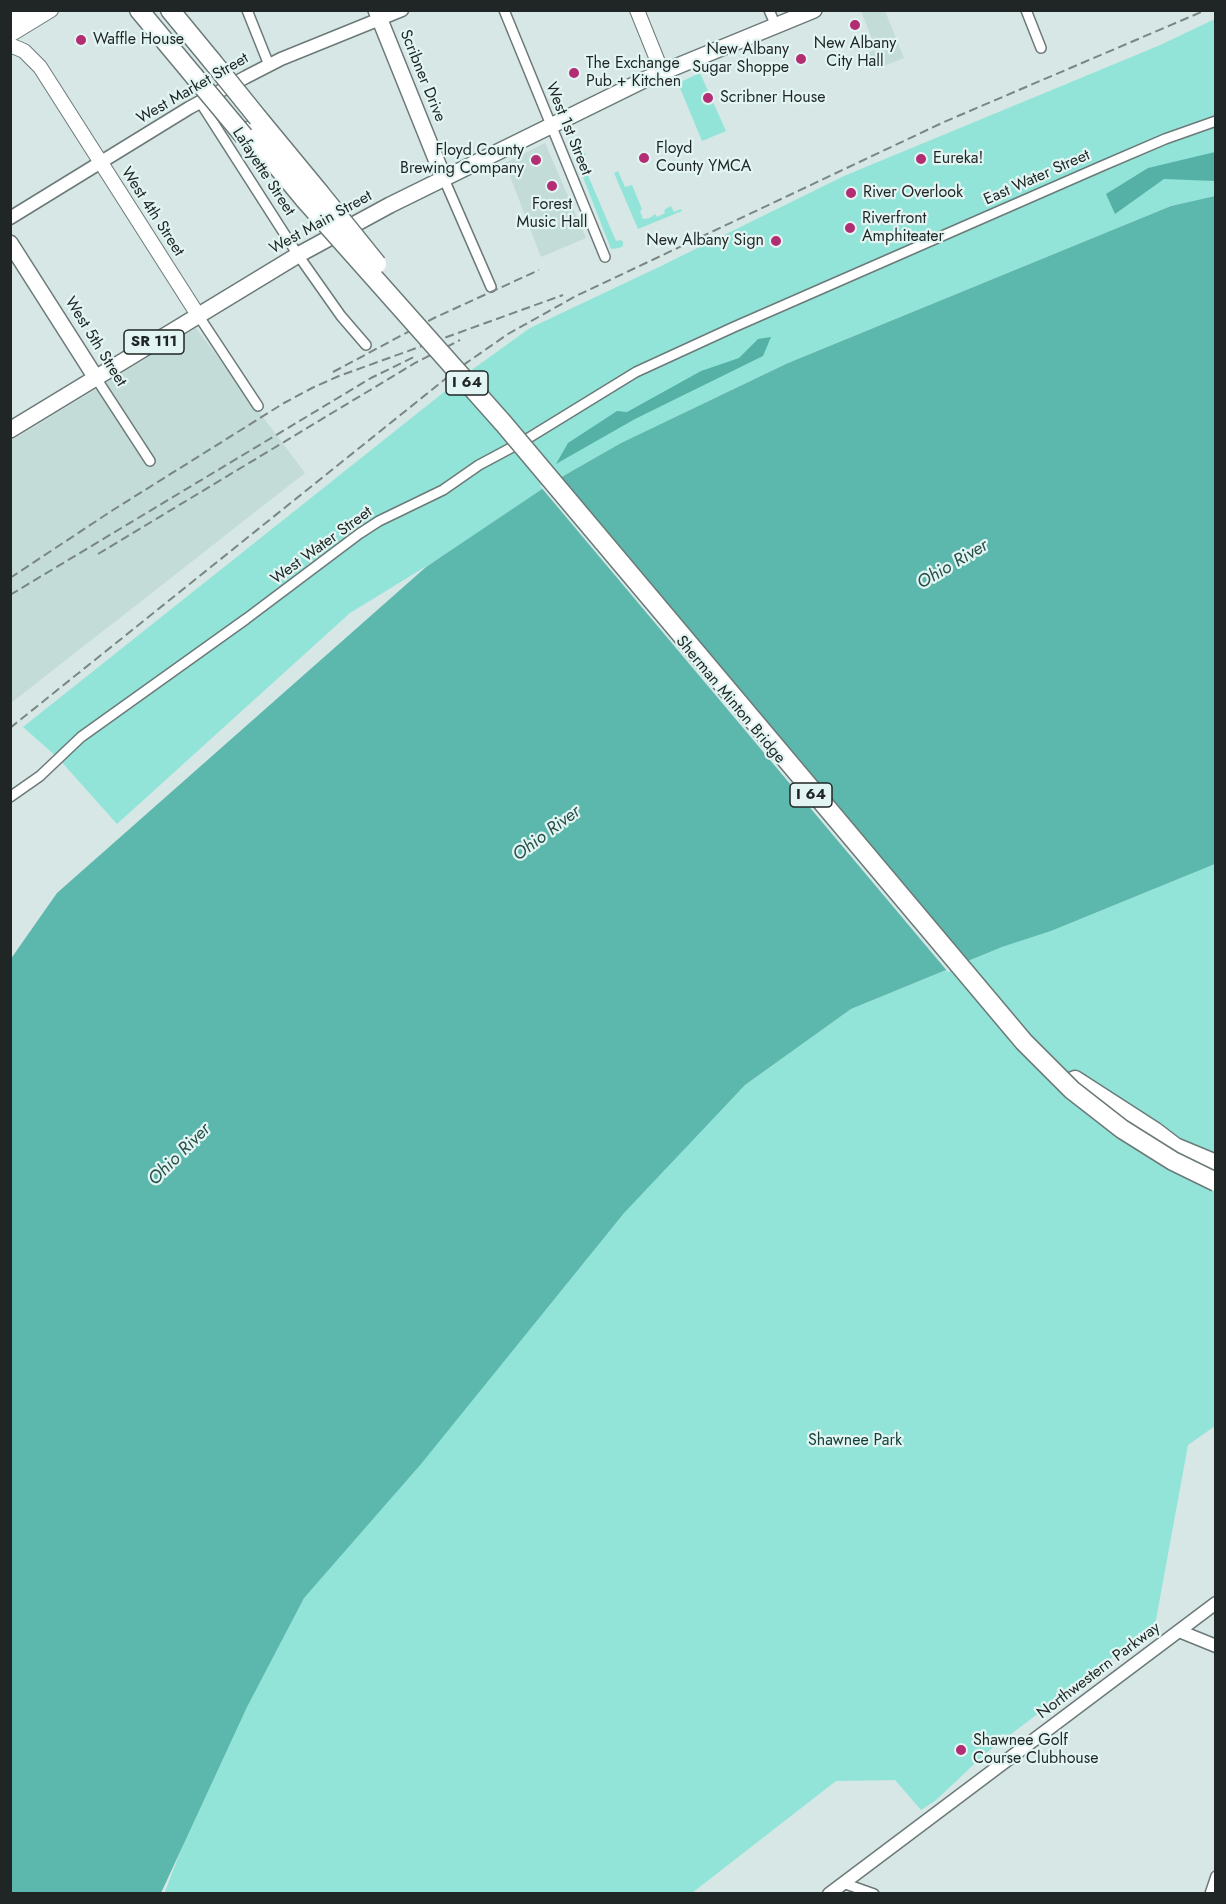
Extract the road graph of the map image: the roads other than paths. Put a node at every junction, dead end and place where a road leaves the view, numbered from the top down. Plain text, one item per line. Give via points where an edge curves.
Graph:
1 (29, 10) edge
2 (51, 10) edge
3 (139, 10) edge
4 (147, 10) edge
5 (170, 10) edge
6 (247, 10) edge
7 (402, 10) edge
8 (504, 10) edge
9 (637, 10) edge
10 (769, 10) edge
11 (814, 10) edge
12 (1026, 10) edge
13 (378, 15) edge
14 (10, 20) edge
15 (776, 26) junction
16 (10, 35) edge
17 (10, 45) edge
18 (1041, 48) dead end
19 (269, 65) junction
20 (202, 70) junction
21 (656, 75) junction
22 (200, 102) junction
23 (1215, 121) edge
24 (551, 126) junction
25 (101, 163) junction
26 (444, 178) junction
27 (308, 199) junction
28 (10, 218) edge
29 (10, 243) edge
30 (298, 255) junction
31 (605, 257) dead end
32 (866, 269) junction
33 (375, 274) junction
34 (863, 281) dead end
35 (491, 287) dead end
36 (198, 315) junction
37 (366, 345) dead end
38 (675, 354) joint
39 (449, 363) junction
40 (96, 378) junction
41 (258, 406) dead end
42 (10, 430) edge
43 (150, 461) dead end
44 (10, 797) edge
45 (1215, 1164) edge
46 (1215, 1182) edge
47 (1215, 1186) edge
48 (1215, 1603) edge
49 (1179, 1631) junction
50 (1215, 1646) edge
51 (1215, 1876) edge
52 (843, 1883) junction
53 (828, 1893) edge
54 (874, 1893) edge
55 (1210, 1893) edge

1 - 14 highway
2 - 16 main road
3 - 20 highway, I 64
4 - 20 highway
5 - 20 highway, I 64
6 - 19 street
7 - 13 street, West Market Street
8 - 24 street, West 1st Street
9 - 21 main road
10 - 15 street
11 - 15 main road, West Main Street
12 - 18 street
13 - 19 street, West Market Street
13 - 26 main road, Scribner Drive
15 - 21 main road, West Main Street
17 - 25 main road, West 4th Street via 36,62
19 - 22 street, West Market Street
20 - 27 highway, I 64, bridge
21 - 24 main road, West Main Street / SR 111
22 - 25 street, West Market Street
22 - 30 street, Lafayette Street
23 - 32 street, East Water Street
24 - 26 main road, West Main Street / SR 111
24 - 31 street, West 1st Street
25 - 28 street, West Market Street
25 - 36 main road, West 4th Street
26 - 30 main road, West Main Street / SR 111
26 - 35 street, Scribner Drive
27 - 33 highway, I 64, bridge
27 - 39 highway, bridge
29 - 40 main road, West 5th Street
30 - 36 main road, West Main Street / SR 111
30 - 37 street, Lafayette Street
32 - 34 street
32 - 38 street, East Water Street
33 - 39 highway, Sherman Minton Bridge / I 64, bridge
33 - 45 highway, Sherman Minton Bridge / I 64, bridge via 988,1004 1036,1050 1092,1092 1175,1147
36 - 40 main road, West Main Street / SR 111
36 - 41 street, West 4th Street
38 - 44 street, West Water Street via 629,376 443,490 359,534 81,736 40,776
39 - 46 highway, bridge via 1024,1042 1072,1089 1122,1129
39 - 47 highway, Sherman Minton Bridge / I 64, bridge via 1022,1045 1063,1088 1110,1126 1167,1163
40 - 42 main road, West Main Street / SR 111
40 - 43 street, West 5th Street
48 - 49 street, Northwestern Parkway
49 - 50 street
49 - 52 street, Northwestern Parkway
51 - 55 street
52 - 53 street, Northwestern Parkway
52 - 54 street

